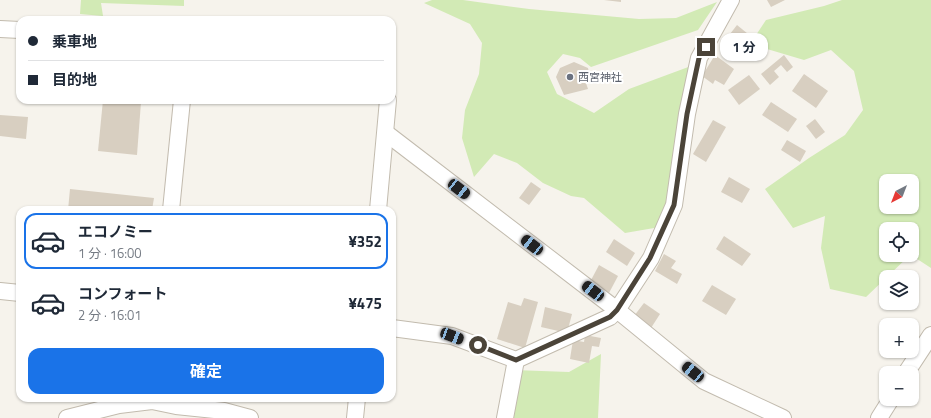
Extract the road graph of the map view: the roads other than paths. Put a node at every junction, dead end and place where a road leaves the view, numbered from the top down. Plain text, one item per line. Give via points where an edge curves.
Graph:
1 (731, 0) edge
2 (0, 29) edge
3 (16, 30) edge
4 (182, 104) edge
5 (388, 104) edge
6 (386, 133) junction
7 (171, 206) edge
8 (378, 206) edge
9 (0, 291) edge
10 (16, 293) edge
11 (617, 310) junction
12 (396, 329) edge
13 (931, 335) edge
14 (516, 360) junction
15 (911, 366) edge
16 (139, 402) edge
17 (160, 402) edge
18 (357, 402) edge
19 (887, 406) edge
20 (67, 418) edge
21 (250, 418) edge
22 (355, 418) edge
23 (505, 418) edge
24 (783, 418) edge
25 (879, 418) edge

1 - 11 street via 699,58 687,114 674,205 650,258
2 - 3 street
4 - 7 street
5 - 6 street
6 - 8 street
6 - 11 street
9 - 10 street
11 - 14 street via 610,317
11 - 24 street via 704,381
12 - 14 street via 452,336
13 - 15 street
14 - 23 street
16 - 20 street
17 - 21 street via 224,411
18 - 22 street
19 - 25 street

